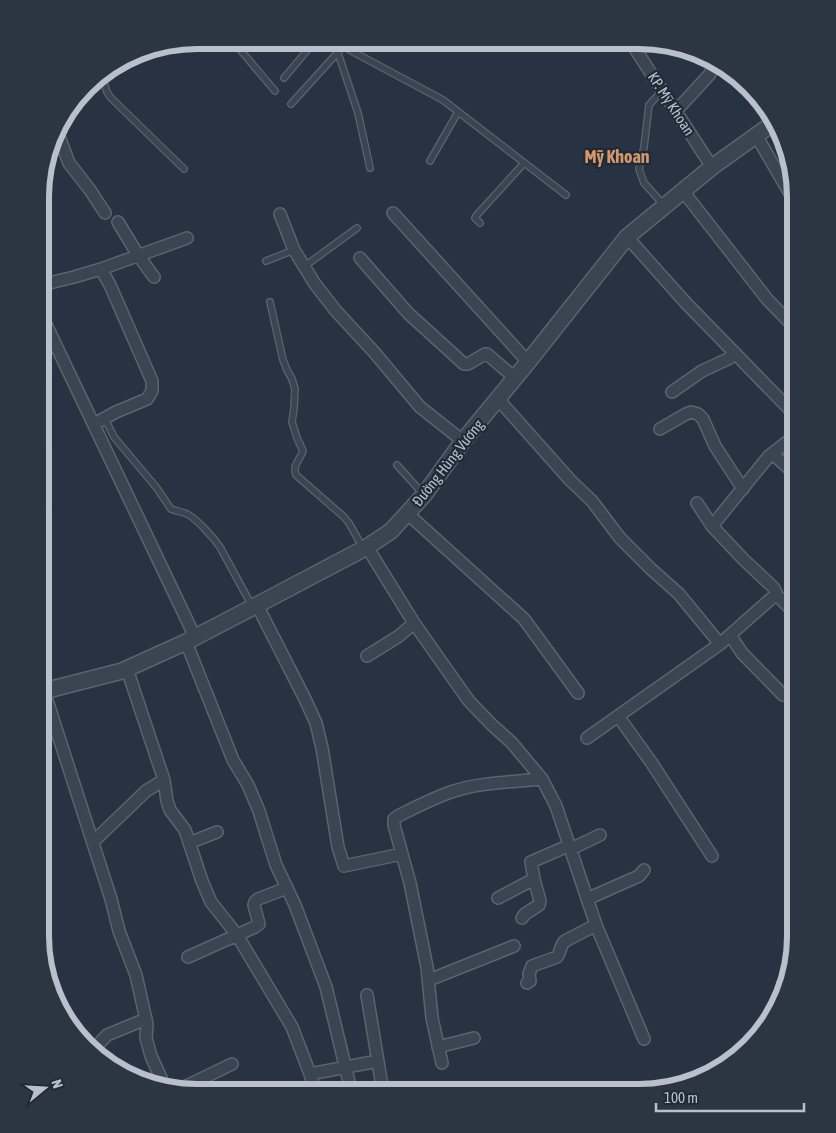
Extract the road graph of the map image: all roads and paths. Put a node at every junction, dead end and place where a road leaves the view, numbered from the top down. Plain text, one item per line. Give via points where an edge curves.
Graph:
1 (240, 49) edge
2 (308, 49) edge
3 (341, 49) edge
4 (347, 49) edge
5 (635, 49) edge
6 (338, 53) junction
7 (713, 69) edge
8 (284, 78) dead end
9 (104, 81) edge
10 (275, 91) dead end
11 (663, 92) junction
12 (291, 104) dead end
13 (676, 111) junction
14 (458, 112) junction
15 (769, 126) edge
16 (756, 135) junction
17 (60, 140) edge
18 (430, 161) dead end
19 (524, 163) junction
20 (712, 166) junction
21 (370, 168) dead end
22 (184, 169) dead end
23 (787, 188) edge
24 (683, 191) junction
25 (566, 196) dead end
26 (665, 206) junction
27 (104, 213) dead end
28 (392, 213) dead end
29 (280, 214) dead end
30 (118, 222) dead end
31 (480, 223) dead end
32 (357, 228) dead end
33 (628, 237) junction
34 (187, 238) dead end
35 (294, 250) junction
36 (138, 255) junction
37 (360, 258) dead end
38 (266, 261) dead end
39 (305, 266) junction
40 (100, 268) junction
41 (154, 277) dead end
42 (49, 282) edge
43 (270, 302) dead end
44 (787, 320) edge
45 (49, 342) edge
46 (735, 353) junction
47 (528, 362) junction
48 (515, 378) junction
49 (672, 392) dead end
50 (498, 399) junction
51 (787, 407) edge
52 (105, 419) junction
53 (94, 424) junction
54 (660, 429) dead end
55 (463, 441) junction
56 (787, 442) edge
57 (773, 454) junction
58 (397, 465) dead end
59 (787, 466) edge
60 (743, 489) junction
61 (424, 496) junction
62 (696, 503) dead end
63 (408, 514) junction
64 (712, 526) junction
65 (365, 548) junction
66 (776, 597) junction
67 (787, 605) edge
68 (255, 606) junction
69 (414, 623) junction
70 (730, 635) junction
71 (190, 639) junction
72 (720, 644) junction
73 (367, 656) dead end
74 (127, 669) junction
75 (49, 690) edge
76 (578, 693) dead end
77 (783, 695) dead end
78 (49, 713) edge
79 (618, 716) junction
80 (586, 738) dead end
81 (542, 779) junction
82 (164, 780) junction
83 (217, 832) dead end
84 (600, 836) dead end
85 (93, 842) junction
86 (189, 843) junction
87 (571, 847) junction
88 (402, 854) junction
89 (712, 856) dead end
90 (644, 870) dead end
91 (534, 879) junction
92 (287, 888) junction
93 (498, 898) dead end
94 (587, 899) junction
95 (522, 918) dead end
96 (596, 925) junction
97 (237, 935) junction
98 (514, 946) dead end
99 (188, 957) dead end
100 (428, 980) junction
101 (527, 983) dead end
102 (367, 995) dead end
103 (146, 1019) junction
104 (474, 1038) dead end
105 (644, 1039) dead end
106 (97, 1046) edge
107 (438, 1046) junction
108 (378, 1061) junction
109 (442, 1063) dead end
110 (232, 1064) dead end
111 (345, 1067) junction
112 (310, 1074) junction
113 (202, 1079) junction
114 (161, 1080) edge
115 (192, 1084) edge
116 (204, 1084) edge
117 (313, 1084) edge
118 (349, 1084) edge
119 (382, 1084) edge

1 - 10 lane
2 - 8 lane
3 - 6 lane
4 - 14 lane via 442,100
5 - 11 street, KP. Mỹ Khoan
6 - 12 lane
6 - 21 lane via 360,119
7 - 13 street
9 - 22 lane via 110,97
11 - 13 street, KP. Mỹ Khoan
11 - 26 lane via 649,105 640,168 644,183
13 - 20 street, KP. Mỹ Khoan
14 - 18 lane
14 - 19 lane
15 - 16 street, Đường Hùng Vương
16 - 20 street, Đường Hùng Vương
16 - 23 street
17 - 27 street via 69,163
19 - 25 lane
19 - 31 lane via 476,216
20 - 24 street, Đường Hùng Vương
24 - 26 street, Đường Hùng Vương
24 - 44 street via 767,299
26 - 33 street, Đường Hùng Vương
28 - 47 street
29 - 35 street
30 - 36 street
32 - 39 lane
33 - 46 street
33 - 47 street, Đường Hùng Vương
34 - 36 street
35 - 38 lane
35 - 39 street
36 - 40 street
36 - 41 street
37 - 48 street via 408,313 464,364 487,354
39 - 55 street via 336,311 420,408
40 - 42 street
40 - 52 street via 152,380 152,391 146,398
43 - 65 lane via 283,360 295,389 292,422 303,451 294,470 344,517
45 - 53 street
46 - 49 street
46 - 51 street
47 - 48 street, Đường Hùng Vương
48 - 50 street, Đường Hùng Vương
50 - 55 street, Đường Hùng Vương
50 - 72 street via 592,501 620,538 679,594
52 - 53 street
52 - 68 lane via 114,437 171,509 192,517 214,538
53 - 71 street
54 - 60 street via 691,412 698,414
55 - 61 street, Đường Hùng Vương
56 - 57 street
57 - 59 street
57 - 60 street
58 - 61 lane
60 - 64 street
61 - 63 street, Đường Hùng Vương
62 - 64 street
63 - 65 street, Đường Hùng Vương via 391,531
63 - 76 street via 524,619
64 - 66 street via 772,587
65 - 68 street, Đường Hùng Vương
65 - 69 street
66 - 67 street
66 - 70 street
68 - 71 street, Đường Hùng Vương
68 - 88 street via 316,723 343,865 346,867
69 - 73 street
69 - 81 street via 469,701 512,743
70 - 72 street
70 - 77 street via 742,653
71 - 74 street, Đường Hùng Vương
71 - 92 street via 232,760 248,785
72 - 79 street
74 - 75 street, Đường Hùng Vương
74 - 82 street
78 - 85 street
79 - 80 street
79 - 89 street
81 - 87 street
81 - 88 street via 455,791 398,816 394,825
82 - 85 street via 146,791
82 - 86 street via 170,810 185,830
83 - 86 street
84 - 87 street
85 - 103 street via 136,975
86 - 97 street via 211,902
87 - 91 street via 531,862
87 - 94 street
88 - 100 street
90 - 94 street via 639,876
91 - 93 street
91 - 95 street via 539,905
92 - 97 street via 256,900 254,905 259,924
92 - 111 street via 326,987
94 - 96 street
96 - 101 street via 565,941 558,957 532,966 530,982
96 - 105 street
97 - 99 street
97 - 112 street via 292,1027
98 - 100 street
100 - 107 street
102 - 108 street
103 - 106 street via 107,1035
103 - 114 street via 146,1038
104 - 107 street
107 - 109 street
108 - 111 street
108 - 119 street
110 - 113 street
111 - 112 street
111 - 118 street
112 - 117 street
113 - 115 street
113 - 116 street

